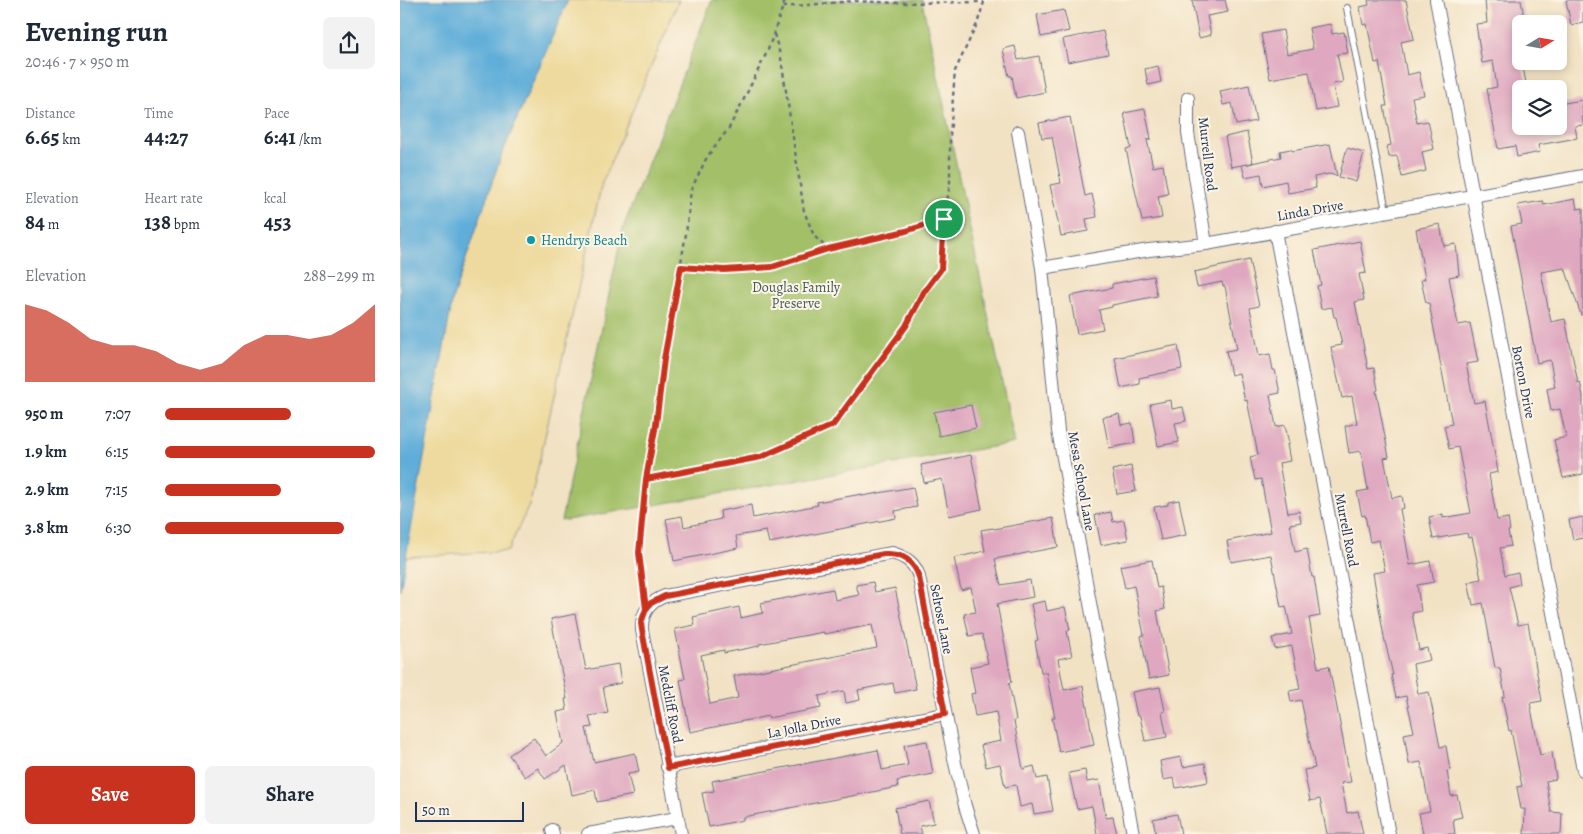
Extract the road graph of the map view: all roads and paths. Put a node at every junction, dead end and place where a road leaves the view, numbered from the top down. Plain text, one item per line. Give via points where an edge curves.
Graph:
1 (785, 0) edge
2 (827, 0) edge
3 (1436, 0) edge
4 (921, 1) edge
5 (986, 1) edge
6 (823, 4) junction
7 (782, 7) junction
8 (1348, 8) dead end
9 (774, 32) junction
10 (1188, 98) dead end
11 (1018, 132) dead end
12 (1583, 176) edge
13 (1473, 196) junction
14 (1386, 211) junction
15 (944, 219) junction
16 (1275, 232) junction
17 (1206, 244) junction
18 (828, 249) junction
19 (681, 267) junction
20 (1042, 268) junction
21 (646, 479) junction
22 (646, 609) junction
23 (945, 714) junction
24 (668, 768) junction
25 (1583, 770) edge
26 (678, 818) junction
27 (588, 834) edge
28 (681, 834) edge
29 (974, 834) edge
30 (1133, 834) edge
31 (1389, 834) edge

1 - 7 path
2 - 6 path
3 - 13 street, Borton Drive
4 - 5 path
4 - 6 path
5 - 15 path via 955,70 950,184
6 - 7 path
7 - 9 path
8 - 14 lane
9 - 18 path via 781,58 804,211 814,236
9 - 19 path via 729,128 707,157 691,190
10 - 17 street, Murrell Road via 1188,133
11 - 20 street, Mesa School Lane
12 - 13 street, Linda Drive
13 - 14 street, Linda Drive
13 - 25 street, Borton Drive
14 - 16 street, Linda Drive
15 - 18 path
15 - 21 path via 941,269 906,326 833,425 761,457
16 - 17 street, Linda Drive
16 - 31 street, Murrell Road
17 - 20 street, Linda Drive
18 - 19 path via 772,267 724,270
19 - 21 path
20 - 30 street, Mesa School Lane via 1058,431
21 - 22 path via 639,553
22 - 23 street, Selrose Lane via 665,596 884,554 900,555 912,564 919,577
22 - 24 street, Medcliff Road via 641,623
23 - 24 street, La Jolla Drive
23 - 29 street, Selrose Lane via 964,806
24 - 26 street, Medcliff Road
26 - 27 street
26 - 28 street, Medcliff Road

